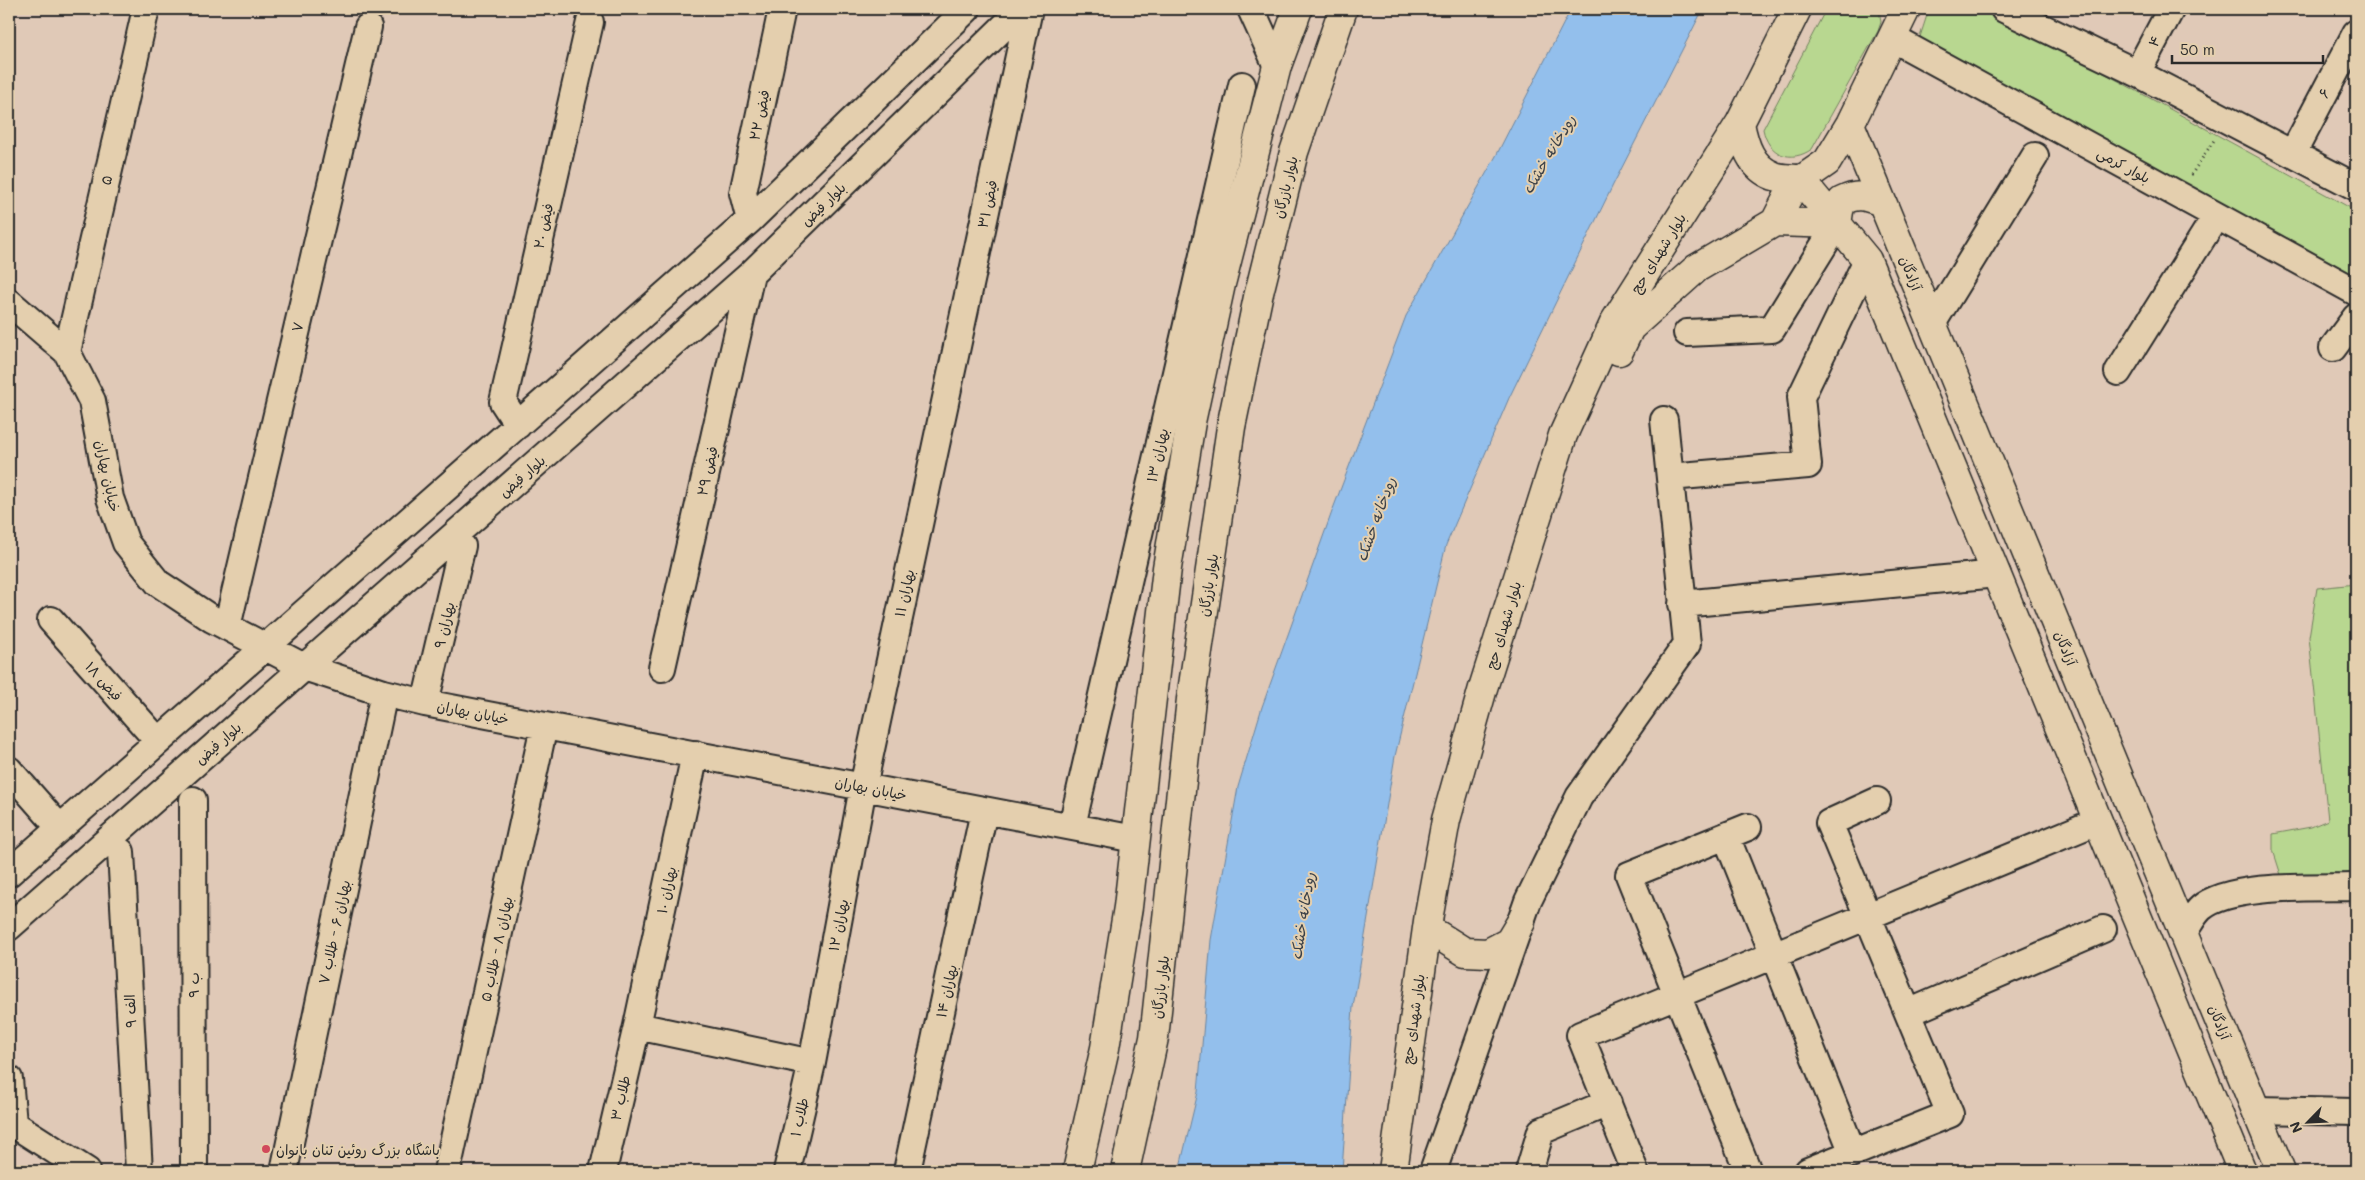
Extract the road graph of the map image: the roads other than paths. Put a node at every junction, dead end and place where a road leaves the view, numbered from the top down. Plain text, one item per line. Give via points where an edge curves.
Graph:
1 (146, 9) edge
2 (782, 9) edge
3 (967, 9) edge
4 (1022, 9) edge
5 (1029, 9) edge
6 (1251, 9) edge
7 (1298, 9) edge
8 (1343, 9) edge
9 (1797, 9) edge
10 (1906, 9) edge
11 (2004, 9) edge
12 (2171, 9) edge
13 (590, 22) dead end
14 (368, 27) dead end
15 (2356, 33) edge
16 (1892, 38) junction
17 (1277, 66) junction
18 (2137, 73) junction
19 (1242, 85) dead end
20 (1740, 123) junction
21 (1850, 124) junction
22 (2293, 152) junction
23 (2035, 156) dead end
24 (1799, 179) junction
25 (2356, 187) edge
26 (1882, 202) junction
27 (2216, 216) junction
28 (750, 220) junction
29 (1775, 222) junction
30 (1838, 224) junction
31 (1867, 260) junction
32 (751, 274) junction
33 (1221, 284) junction
34 (2356, 292) edge
35 (1258, 296) junction
36 (9, 302) edge
37 (654, 305) junction
38 (2356, 317) edge
39 (1932, 324) junction
40 (1687, 333) dead end
41 (682, 336) junction
42 (2333, 348) dead end
43 (66, 352) junction
44 (2118, 372) dead end
45 (945, 400) joint
46 (1664, 420) dead end
47 (518, 425) junction
48 (1670, 477) junction
49 (462, 546) dead end
50 (1997, 574) junction
51 (1682, 604) junction
52 (50, 620) dead end
53 (227, 626) junction
54 (266, 647) junction
55 (304, 667) junction
56 (662, 668) dead end
57 (384, 693) junction
58 (425, 703) junction
59 (544, 726) junction
60 (158, 741) junction
61 (695, 754) junction
62 (9, 770) edge
63 (863, 787) junction
64 (193, 800) dead end
65 (1878, 801) dead end
66 (984, 810) junction
67 (2098, 821) junction
68 (1072, 826) junction
69 (60, 828) junction
70 (1135, 839) junction
71 (122, 852) dead end
72 (9, 873) edge
73 (2356, 887) edge
74 (1868, 916) junction
75 (1521, 922) junction
76 (9, 927) edge
77 (2103, 930) dead end
78 (2183, 933) junction
79 (1438, 935) junction
80 (1774, 955) junction
81 (1677, 995) junction
82 (1908, 1013) junction
83 (2220, 1022) junction
84 (637, 1026) junction
85 (2186, 1036) junction
86 (812, 1063) junction
87 (9, 1079) edge
88 (1608, 1103) junction
89 (2256, 1110) junction
90 (2356, 1112) edge
91 (11, 1122) edge
92 (1853, 1153) junction
93 (87, 1171) edge
94 (139, 1171) edge
95 (194, 1171) edge
96 (284, 1171) edge
97 (447, 1171) edge
98 (603, 1171) edge
99 (787, 1171) edge
100 (907, 1171) edge
101 (1077, 1171) edge
102 (1125, 1171) edge
103 (1392, 1171) edge
104 (1409, 1171) edge
105 (1433, 1171) edge
106 (1529, 1171) edge
107 (1635, 1171) edge
108 (1748, 1171) edge
109 (1808, 1171) edge
110 (2242, 1171) edge
111 (2281, 1171) edge

1 - 43 street, ۵
2 - 28 street, فیض ۲۲ via 743,193
3 - 28 street
4 - 32 street, بلوار فیض
5 - 45 street, فیض ۳۱
6 - 17 street
7 - 17 main road
8 - 35 main road, بلوار بازرگان via 1294,152
9 - 20 main road, بلوار شهدای حج
10 - 16 main road
11 - 18 street
12 - 18 street, ۴
13 - 47 street, فیض ۲۰ via 503,402
14 - 53 street, ۷
15 - 22 street, ۶
16 - 21 main road
16 - 27 street, بلوار کرمی
17 - 33 main road
18 - 22 street
19 - 68 street, بهاران ۱۳
20 - 24 main road via 1744,146 1756,164 1773,176
20 - 103 main road, بلوار شهدای حج via 1616,321 1563,435 1483,688 1446,820 1429,914
21 - 24 main road via 1827,162
21 - 26 main road, آزادگان
22 - 25 street
23 - 39 street
24 - 29 main road
24 - 30 main road
26 - 30 main road via 1854,195 1842,201
26 - 39 main road, آزادگان
27 - 34 street, بلوار کرمی
27 - 44 street
28 - 37 street
29 - 30 main road
29 - 79 main road, بلوار شهدای حج via 1697,268 1630,328 1578,439 1492,709 1455,841
30 - 31 main road
30 - 40 street via 1772,328
31 - 48 street via 1801,397 1808,464
31 - 50 main road
32 - 41 street, بلوار فیض
32 - 56 street, فیض ۲۹
33 - 35 main road
33 - 70 main road via 1191,422 1167,568
35 - 102 main road, بلوار بازرگان via 1231,426 1191,699 1154,1038
36 - 43 street, خیابان بهاران
37 - 41 street
37 - 47 street
38 - 42 street
39 - 78 main road, آزادگان
41 - 55 street, بلوار فیض
43 - 53 street, خیابان بهاران via 92,401 110,498 126,542 158,583
45 - 63 street, بهاران ۱۱
46 - 48 street
47 - 54 street
48 - 51 street
49 - 58 street, بهاران ۹
50 - 51 street
50 - 67 main road
51 - 75 street via 1687,644 1579,797
52 - 60 street, فیض ۱۸
53 - 54 street, خیابان بهاران
54 - 55 street, خیابان بهاران
54 - 60 street
55 - 57 street, خیابان بهاران
55 - 76 street, بلوار فیض
57 - 58 street, خیابان بهاران
57 - 96 street, بهاران ۶ - طلاب ۷
58 - 59 street, خیابان بهاران
59 - 61 street, خیابان بهاران
59 - 97 street, بهاران ۸ - طلاب ۵
60 - 69 street
61 - 63 street, خیابان بهاران
61 - 84 street, بهاران ۱۰
62 - 69 street
63 - 66 street, خیابان بهاران
63 - 86 street, بهاران ۱۲
64 - 95 street, ۹ ب
65 - 74 street via 1829,823
66 - 68 street, خیابان بهاران
66 - 100 street, بهاران ۱۴
67 - 74 street
67 - 85 main road
68 - 70 street, خیابان بهاران
69 - 72 street
70 - 101 main road via 1128,907 1105,1048
71 - 94 street, ۹ الف
73 - 78 street via 2250,890 2201,908
74 - 80 street
74 - 82 street
75 - 79 main road via 1509,942 1488,953 1465,952
75 - 105 street
77 - 82 street
78 - 83 main road, آزادگان
79 - 104 main road, بلوار شهدای حج via 1426,1010
80 - 81 street
80 - 81 street via 1737,832 1629,875
80 - 92 street
81 - 88 street via 1580,1035
81 - 108 street
82 - 92 street via 1950,1114
83 - 85 main road
83 - 89 main road, آزادگان
84 - 86 street
84 - 98 street, طلاب ۳
85 - 110 main road
86 - 99 street, طلاب ۱
87 - 91 street
88 - 106 street via 1541,1131
88 - 107 street
89 - 90 street
89 - 111 main road, آزادگان
91 - 93 street
92 - 109 street

